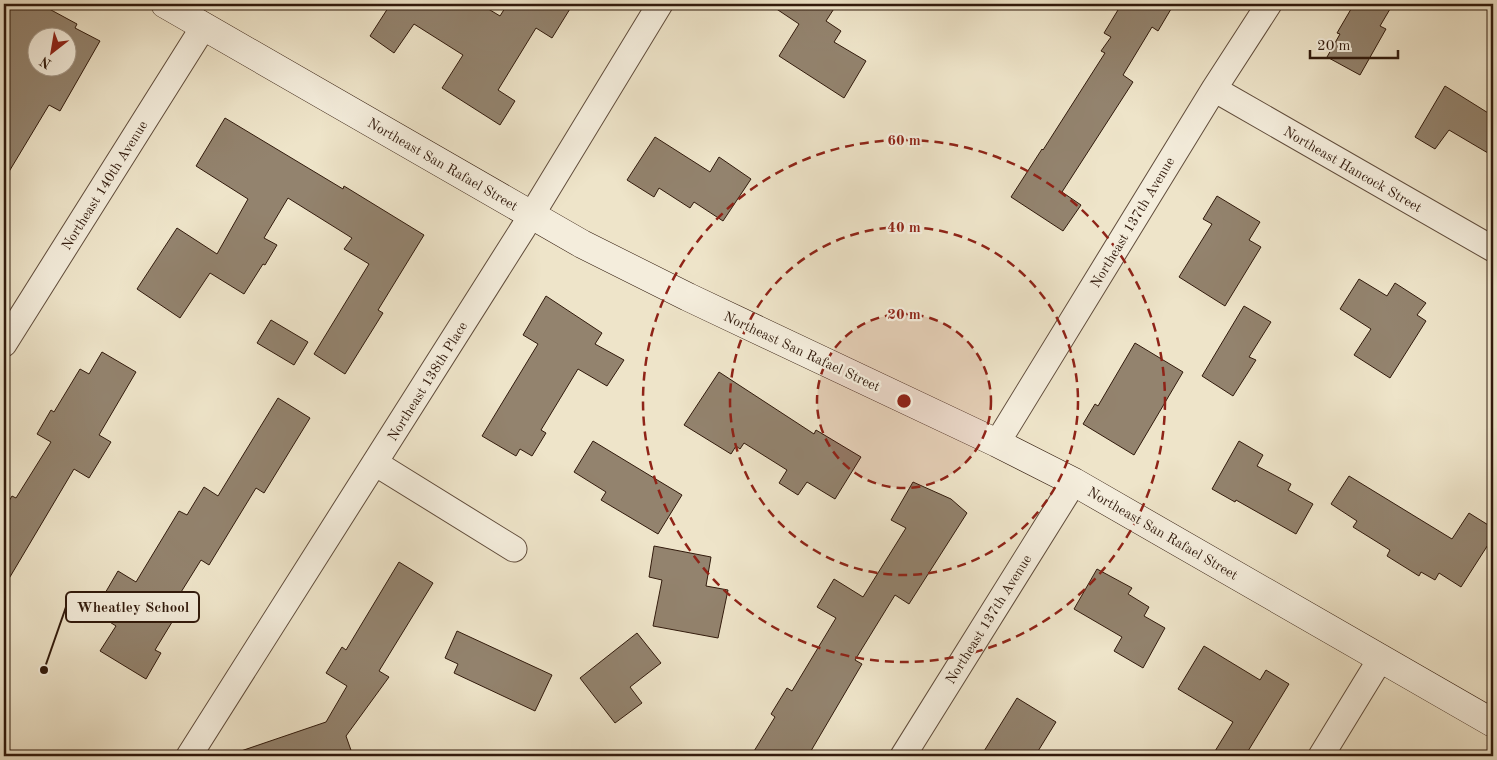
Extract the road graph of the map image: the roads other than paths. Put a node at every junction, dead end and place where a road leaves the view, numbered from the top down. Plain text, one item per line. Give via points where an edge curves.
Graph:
1 (165, 4) edge
2 (660, 4) edge
3 (1269, 4) edge
4 (204, 26) junction
5 (1214, 89) junction
6 (531, 216) junction
7 (1493, 249) edge
8 (4, 344) edge
9 (997, 442) junction
10 (375, 463) junction
11 (1074, 482) junction
12 (514, 549) dead end
13 (1381, 658) junction
14 (1493, 723) edge
15 (189, 756) edge
16 (903, 756) edge
17 (1320, 756) edge

1 - 4 street, Northeast San Rafael Street
2 - 6 street, Northeast 138th Place
3 - 5 street, Northeast 137th Avenue
4 - 6 street, Northeast San Rafael Street
4 - 8 street, Northeast 140th Avenue
5 - 7 street, Northeast Hancock Street
5 - 9 street, Northeast 137th Avenue
6 - 9 street, Northeast San Rafael Street via 688,297
6 - 10 street, Northeast 138th Place
9 - 11 street, Northeast San Rafael Street
10 - 12 street
10 - 15 street, Northeast 138th Place
11 - 13 street, Northeast San Rafael Street
11 - 16 street, Northeast 137th Avenue
13 - 14 street, Northeast San Rafael Street
13 - 17 street

